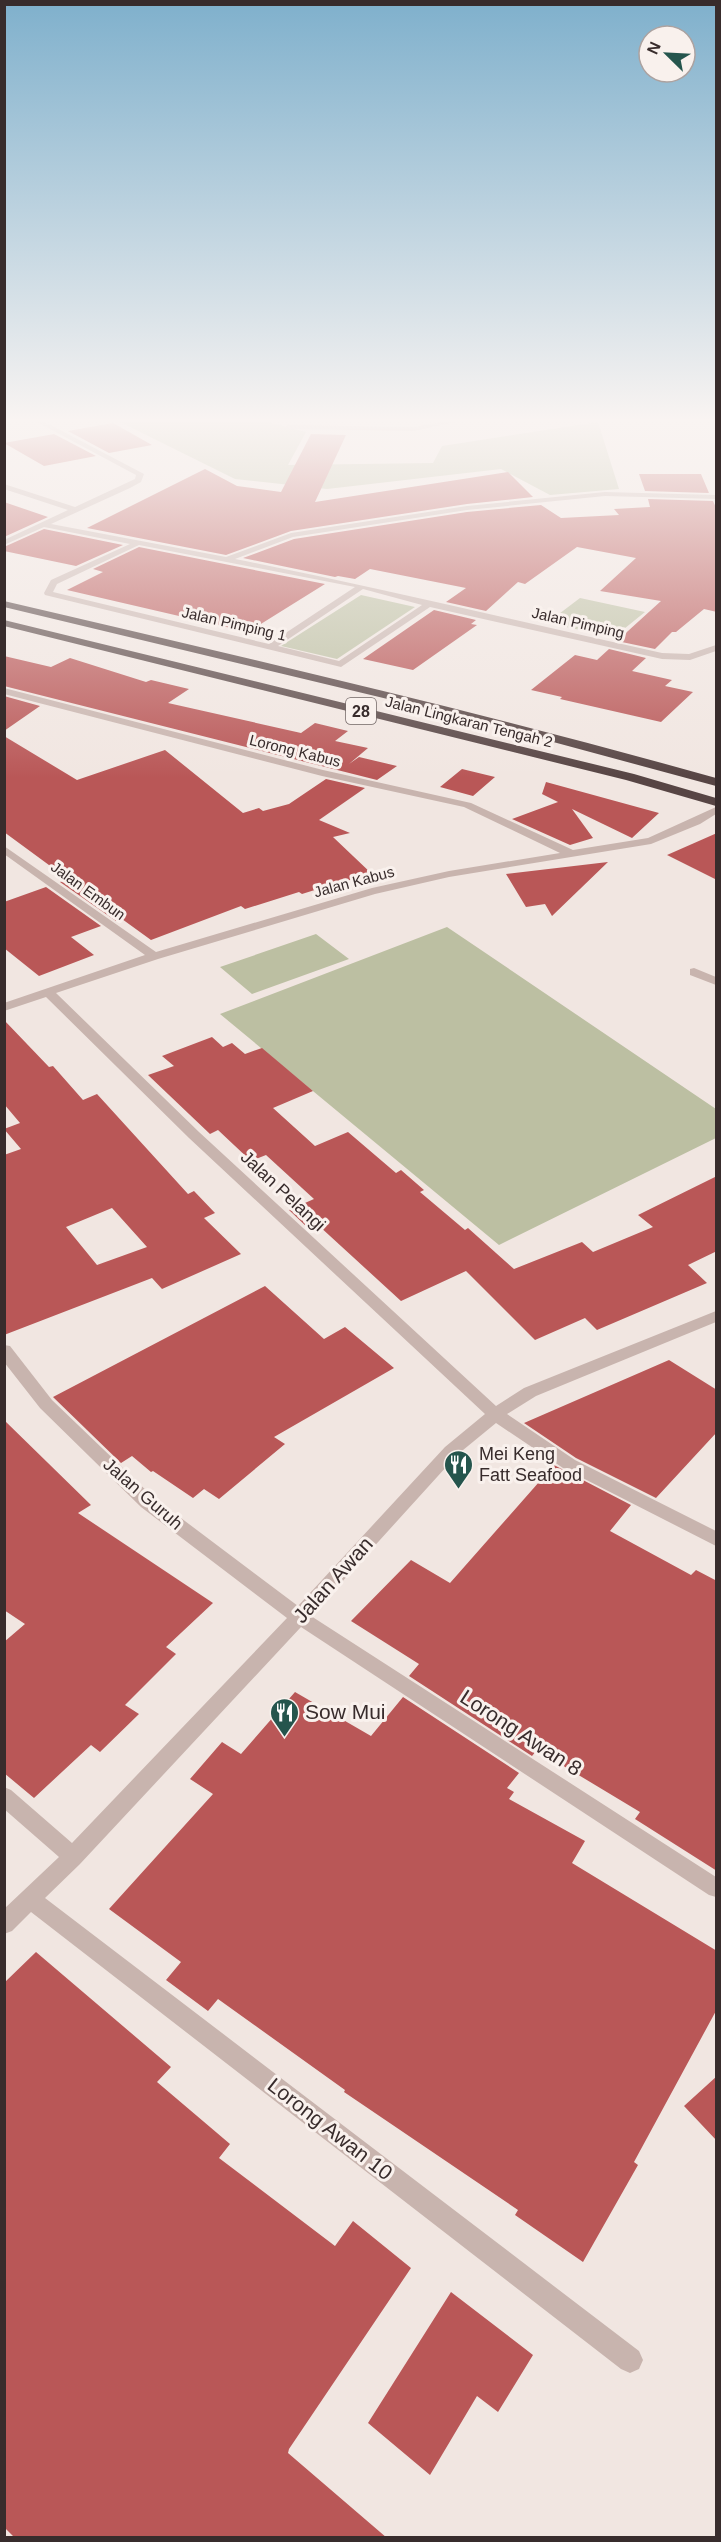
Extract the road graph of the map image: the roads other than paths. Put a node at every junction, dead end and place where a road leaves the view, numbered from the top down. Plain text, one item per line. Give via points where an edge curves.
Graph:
1 (126, 541) edge
2 (276, 541) edge
3 (138, 543) junction
4 (226, 560) junction
5 (362, 586) junction
6 (4, 592) edge
7 (4, 604) edge
8 (429, 604) junction
9 (4, 614) edge
10 (4, 623) edge
11 (271, 647) junction
12 (717, 648) edge
13 (4, 691) edge
14 (660, 754) dead end
15 (717, 782) edge
16 (717, 791) edge
17 (717, 802) edge
18 (717, 810) edge
19 (4, 849) edge
20 (572, 854) junction
21 (154, 956) junction
22 (694, 972) dead end
23 (717, 981) edge
24 (48, 992) junction
25 (4, 1007) edge
26 (717, 1316) edge
27 (4, 1350) edge
28 (495, 1414) junction
29 (717, 1539) edge
30 (299, 1617) junction
31 (4, 1796) edge
32 (73, 1857) junction
33 (717, 1888) edge
34 (30, 1899) junction
35 (4, 1924) edge
36 (630, 2360) dead end

1 - 3 street, Jalan Pimping
2 - 4 street
3 - 4 street, Jalan Pimping
3 - 11 street, Jalan Pimping 1 via 54,582 48,593
4 - 5 street, Jalan Pimping
5 - 8 street, Jalan Pimping
5 - 11 street
6 - 14 highway
7 - 15 highway, Jalan Lingkaran Tengah 2 / 28 via 248,661
8 - 11 street, Jalan Pimping 1 via 341,664
8 - 12 street, Jalan Pimping via 662,656 690,657
9 - 16 highway
10 - 17 highway, Jalan Lingkaran Tengah 2 / 28 via 630,777
13 - 20 street, Lorong Kabus via 467,806
18 - 20 street, Jalan Kabus via 651,841
19 - 21 street, Jalan Embun
20 - 21 street, Jalan Kabus via 372,891
21 - 24 street, Jalan Kabus
22 - 23 street
24 - 25 street, Jalan Kabus
24 - 28 street, Jalan Pelangi via 194,1135
26 - 28 street, Jalan Awan via 530,1392
27 - 30 street, Jalan Guruh via 46,1404 147,1502
28 - 29 street, Jalan Pelangi via 569,1464
28 - 30 street, Jalan Awan via 451,1451
30 - 32 street, Jalan Awan
30 - 33 street, Lorong Awan 8
31 - 32 street
32 - 34 street, Jalan Awan
34 - 35 street, Jalan Awan
34 - 36 street, Lorong Awan 10

